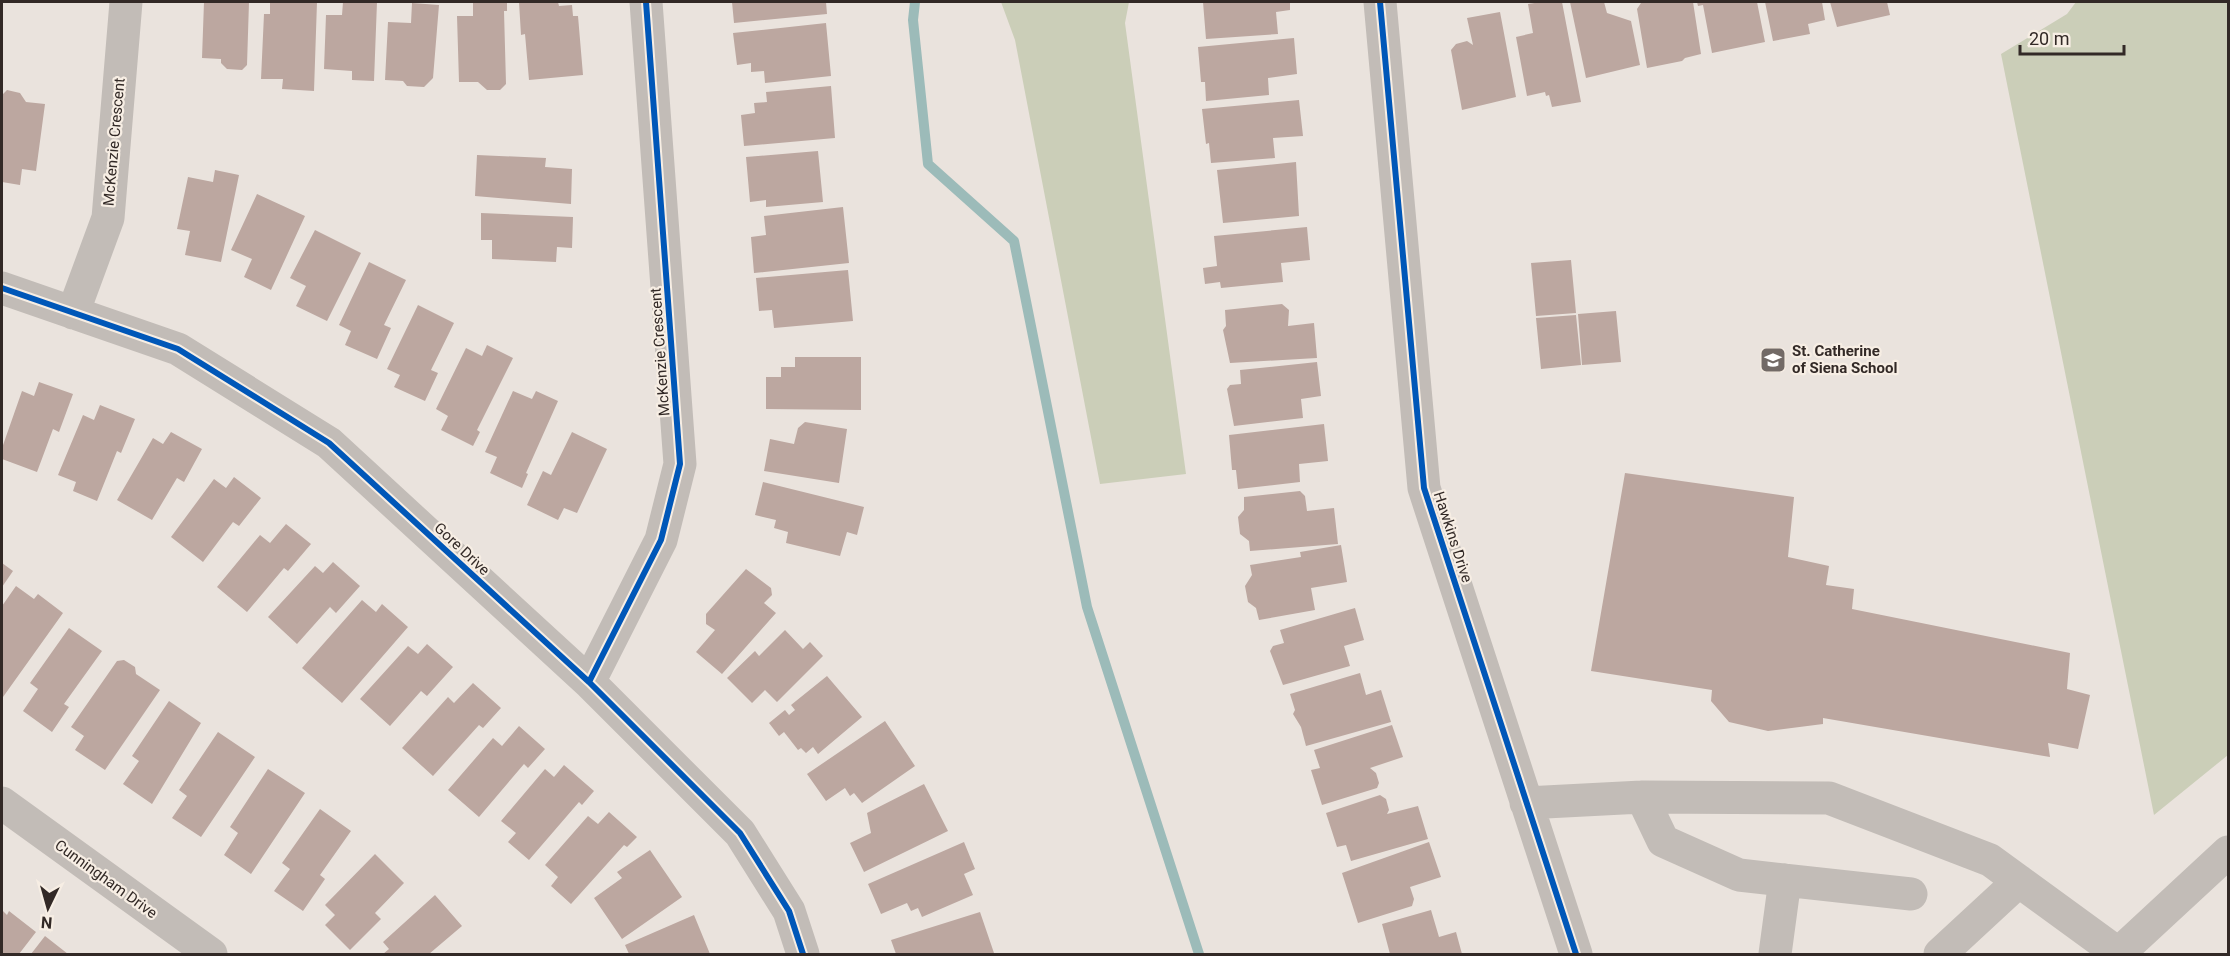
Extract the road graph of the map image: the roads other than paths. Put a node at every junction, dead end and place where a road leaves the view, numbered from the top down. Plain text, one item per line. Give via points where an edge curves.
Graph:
1 (126, 2) edge
2 (646, 2) edge
3 (1380, 2) edge
4 (2, 288) edge
5 (73, 313) junction
6 (590, 682) junction
7 (1642, 797) junction
8 (2, 803) edge
9 (1526, 803) junction
10 (2229, 852) edge
11 (1785, 880) junction
12 (2019, 881) junction
13 (1911, 894) dead end
14 (211, 954) edge
15 (803, 954) edge
16 (1576, 954) edge
17 (1776, 954) edge
18 (1940, 954) edge
19 (2119, 954) edge

1 - 5 street, McKenzie Crescent via 108,218
2 - 6 street, McKenzie Crescent via 680,464 661,540
3 - 9 street, Hawkins Drive via 1425,488
4 - 5 street, Gore Drive
5 - 6 street, Gore Drive via 177,349 329,443
6 - 15 street, Gore Drive via 740,833 789,911
7 - 9 street
7 - 11 street via 1663,841 1739,874
7 - 12 street via 1828,798 1990,860
8 - 14 street, Cunningham Drive
9 - 16 street, Hawkins Drive
10 - 19 street
11 - 13 street
11 - 17 street
12 - 18 street
12 - 19 street

